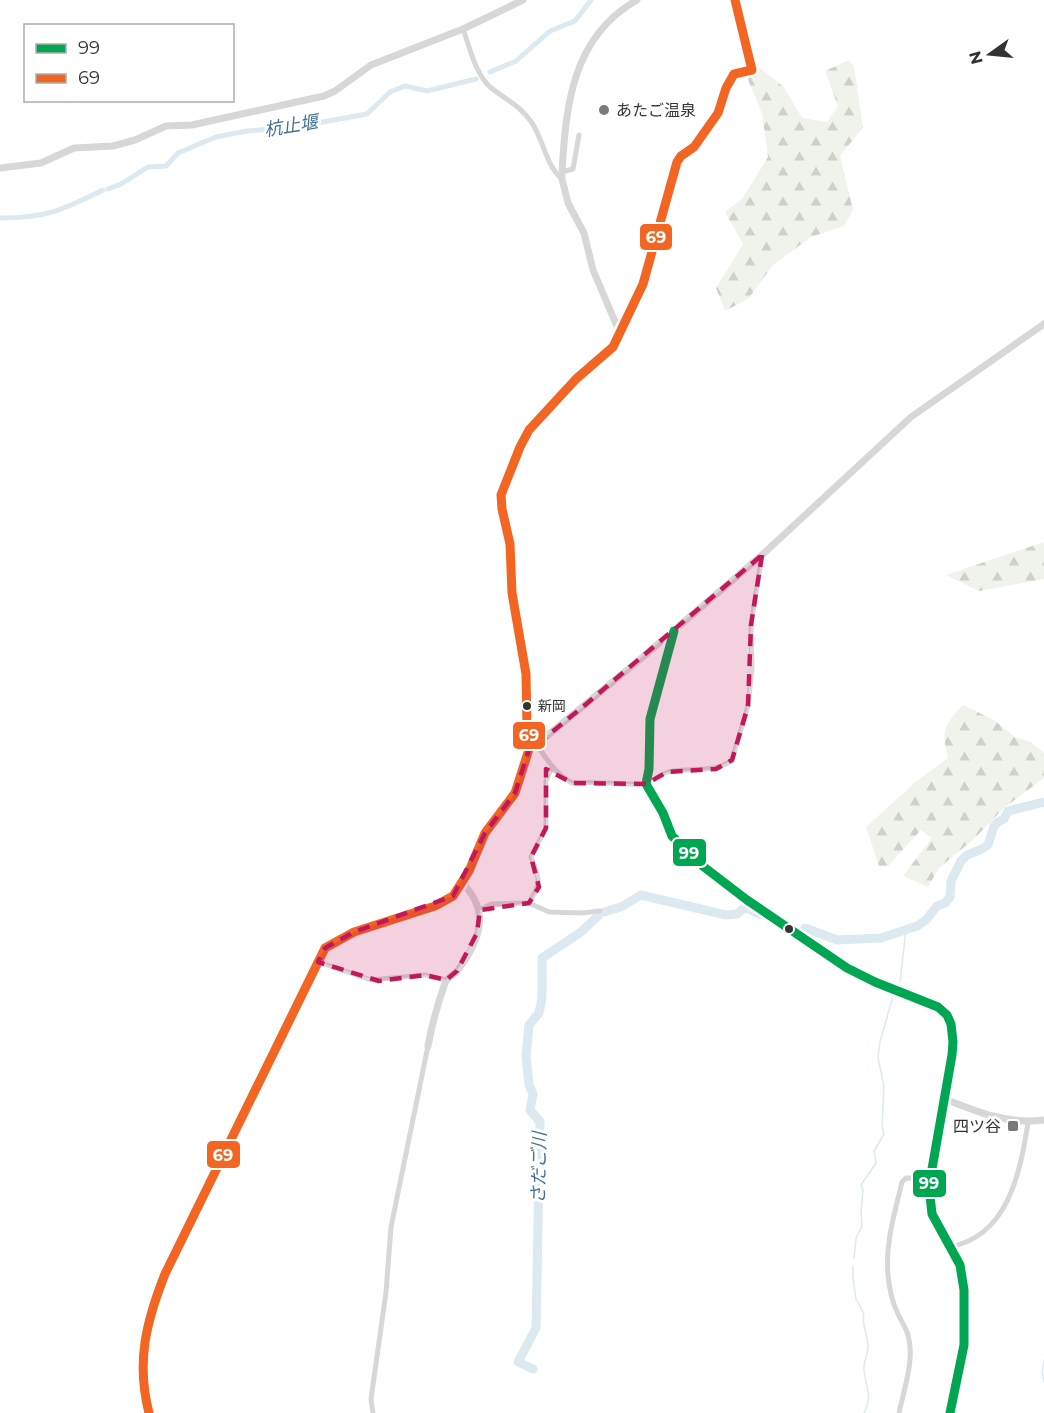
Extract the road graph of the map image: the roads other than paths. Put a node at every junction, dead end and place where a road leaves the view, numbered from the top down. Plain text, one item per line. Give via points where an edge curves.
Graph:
1 (523, 0) edge
2 (637, 0) edge
3 (735, 0) edge
4 (463, 29) junction
5 (579, 135) dead end
6 (0, 168) edge
7 (562, 175) junction
8 (1044, 324) edge
9 (619, 331) junction
10 (762, 555) junction
11 (674, 631) junction
12 (534, 744) junction
13 (552, 767) junction
14 (646, 784) junction
15 (462, 883) junction
16 (529, 903) junction
17 (480, 910) junction
18 (600, 911) dead end
19 (318, 962) junction
20 (446, 980) junction
21 (428, 1046) joint
22 (945, 1099) junction
23 (1044, 1120) edge
24 (1028, 1123) junction
25 (929, 1179) junction
26 (949, 1247) junction
27 (149, 1413) edge
28 (373, 1413) edge
29 (899, 1413) edge
30 (950, 1413) edge

1 - 4 street
2 - 7 street via 619,10 588,47 565,118
3 - 9 street via 752,70 734,74 718,112 700,140 677,162 643,284
4 - 6 street via 371,65 324,96 192,125 166,126 113,146 74,148 40,163
4 - 7 street via 480,73 490,87 519,106 533,124 552,171
5 - 7 street via 573,169
7 - 9 street via 568,202 584,233 593,270
8 - 10 street via 911,417
9 - 12 street via 608,353 576,379 529,430 501,495 526,675 527,729
10 - 11 street
10 - 14 street via 751,624 748,706 732,760 716,769 667,772
11 - 12 street
11 - 14 street via 650,719
12 - 13 street
12 - 15 street via 515,793 484,833
13 - 14 street via 572,783
13 - 16 street via 546,781 546,828 531,857 539,887
14 - 22 street via 672,836 704,867 847,968 938,1007 947,1015 953,1042
15 - 17 street via 472,892
15 - 19 street via 453,896 435,906 354,932 325,948
16 - 17 street via 491,904
16 - 18 street via 549,912
17 - 20 street via 471,947 457,971
19 - 20 street via 370,980 408,975
19 - 27 street via 154,1302 142,1358
20 - 21 street
21 - 28 street via 391,1227 371,1399
22 - 24 street
22 - 25 street
23 - 24 street
24 - 26 street via 1012,1193 1000,1214 986,1230 964,1244
25 - 26 street via 932,1214
25 - 29 street via 906,1178 902,1182 890,1234 889,1287 910,1346
26 - 30 street via 960,1265 964,1290 964,1345

